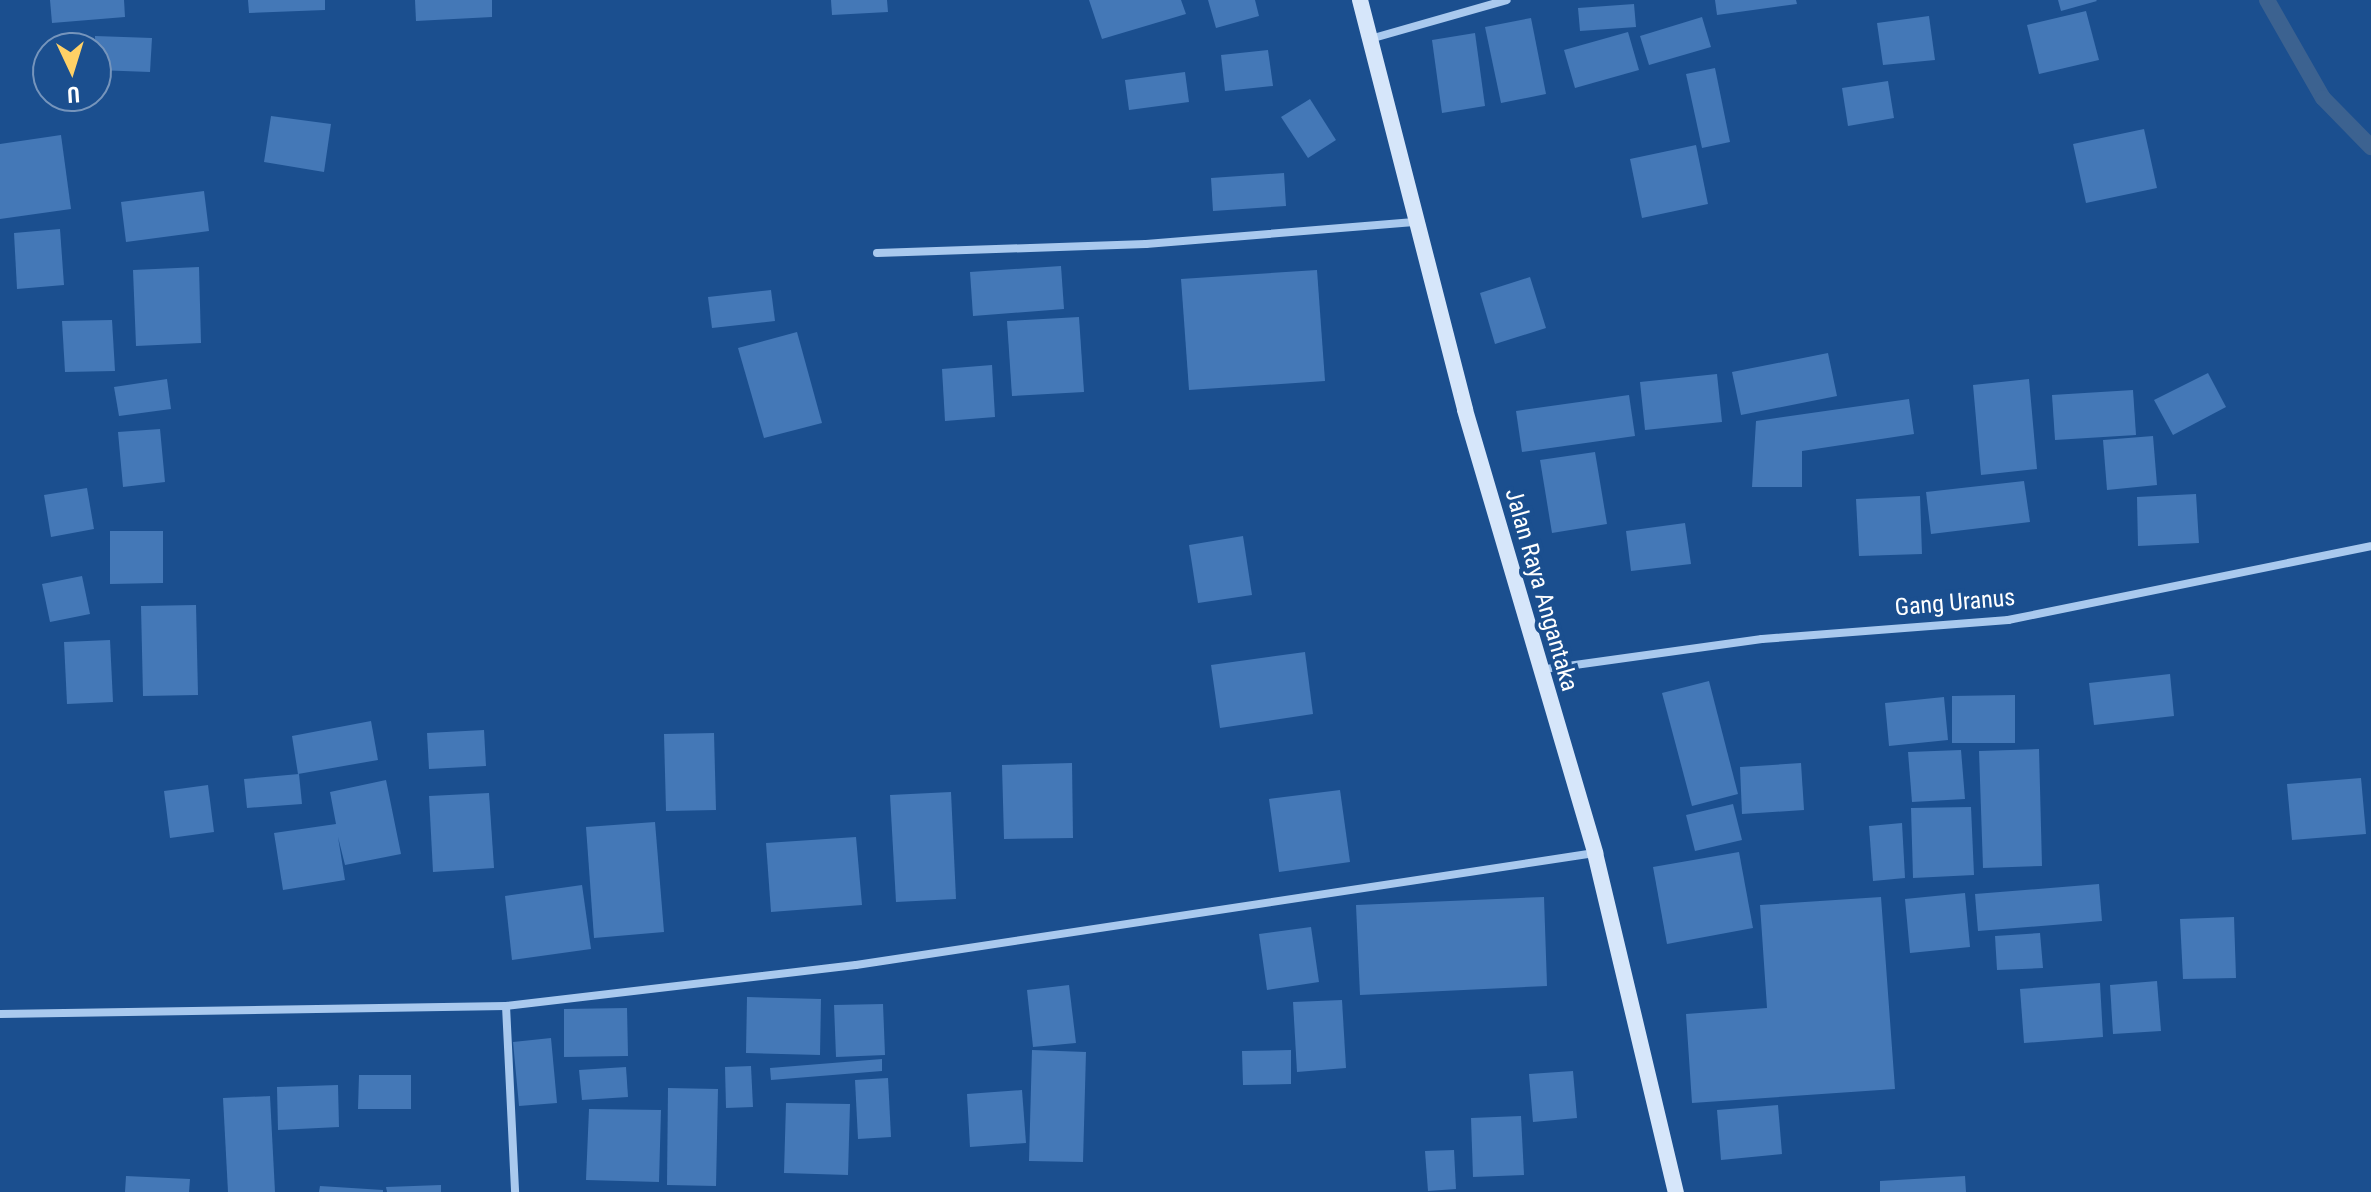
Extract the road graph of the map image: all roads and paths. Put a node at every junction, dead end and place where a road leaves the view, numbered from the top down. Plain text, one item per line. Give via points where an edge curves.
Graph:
1 (1360, 0) edge
2 (1507, 0) edge
3 (1370, 39) junction
4 (1414, 222) junction
5 (877, 253) dead end
6 (2371, 546) edge
7 (1538, 670) junction
8 (1595, 853) junction
9 (506, 1006) junction
10 (0, 1014) edge
11 (515, 1192) edge
12 (1676, 1192) edge

1 - 3 main road, Jalan Raya Angantaka
2 - 3 street
3 - 4 main road, Jalan Raya Angantaka
4 - 5 street via 1146,244
4 - 7 main road, Jalan Raya Angantaka
6 - 7 street, Gang Uranus via 2008,620 1762,639
7 - 8 main road, Jalan Raya Angantaka
8 - 9 street via 856,965
8 - 12 main road, Jalan Raya Angantaka
9 - 10 street
9 - 11 street

